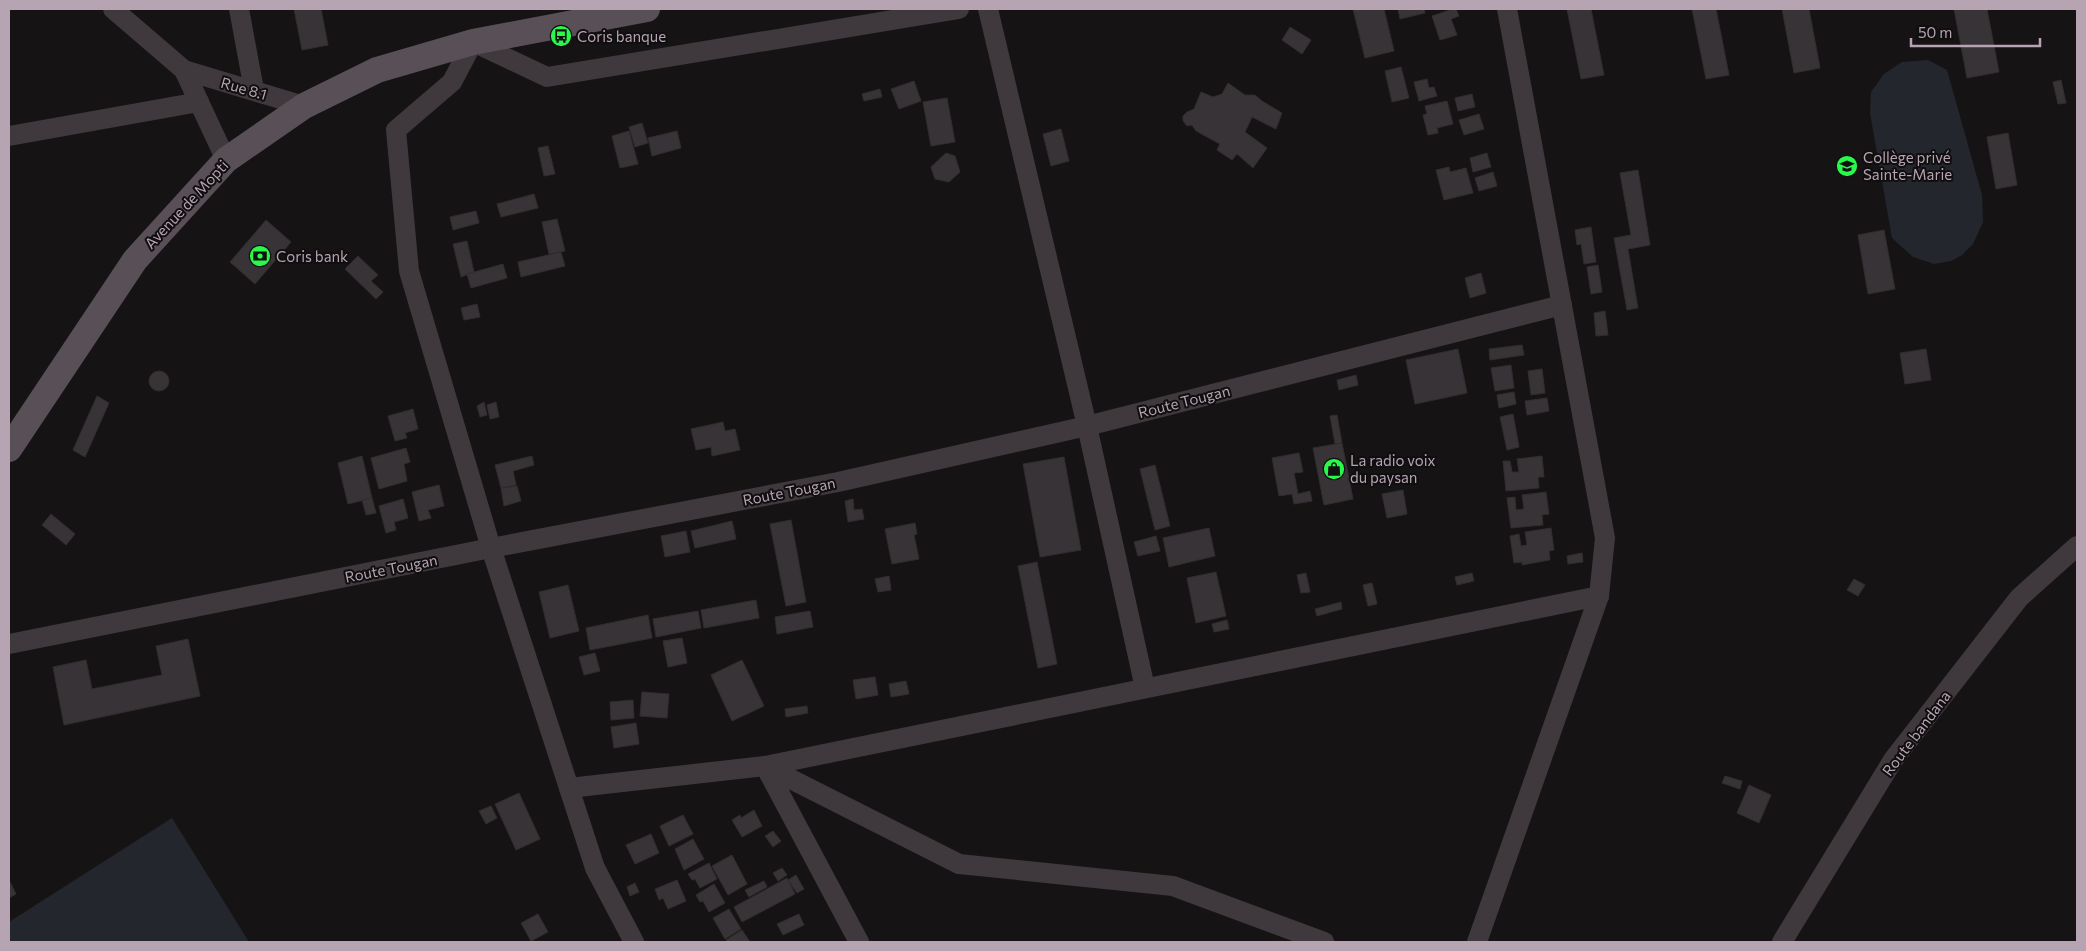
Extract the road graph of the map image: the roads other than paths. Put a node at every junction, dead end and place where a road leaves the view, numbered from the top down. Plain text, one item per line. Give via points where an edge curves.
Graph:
1 (113, 9) edge
2 (239, 9) edge
3 (647, 9) edge
4 (959, 9) edge
5 (988, 9) edge
6 (1507, 9) edge
7 (473, 42) junction
8 (184, 70) junction
9 (254, 90) junction
10 (199, 102) junction
11 (304, 106) junction
12 (9, 136) edge
13 (226, 160) junction
14 (1562, 305) junction
15 (1087, 426) junction
16 (9, 449) edge
17 (2077, 546) edge
18 (491, 548) junction
19 (1599, 596) junction
20 (9, 644) edge
21 (1146, 688) junction
22 (765, 766) junction
23 (569, 788) junction
24 (634, 942) edge
25 (860, 942) edge
26 (1324, 942) edge
27 (1477, 942) edge
28 (1782, 942) edge

1 - 8 street, Rue 8.1
2 - 9 street
3 - 7 main road, Avenue de Mopti
4 - 7 street via 547,77
5 - 15 street
6 - 14 street
7 - 11 main road, Avenue de Mopti via 377,70
7 - 18 street via 452,82 396,130 409,271
8 - 9 street, Rue 8.1
8 - 10 street, Rue 8.1
9 - 11 street, Rue 8.1
10 - 12 street
10 - 13 street, Rue 8.1
11 - 13 main road, Avenue de Mopti
13 - 16 main road, Avenue de Mopti via 135,260
14 - 15 street, Route Tougan
14 - 19 street via 1605,538
15 - 18 street, Route Tougan via 838,482
15 - 21 street
17 - 28 street, Route bandana via 2019,598 1894,760
18 - 20 street, Route Tougan
18 - 23 street
19 - 21 street
19 - 27 street
21 - 22 street
22 - 23 street
22 - 25 street
22 - 26 street via 959,864 1173,886
23 - 24 street via 595,868

